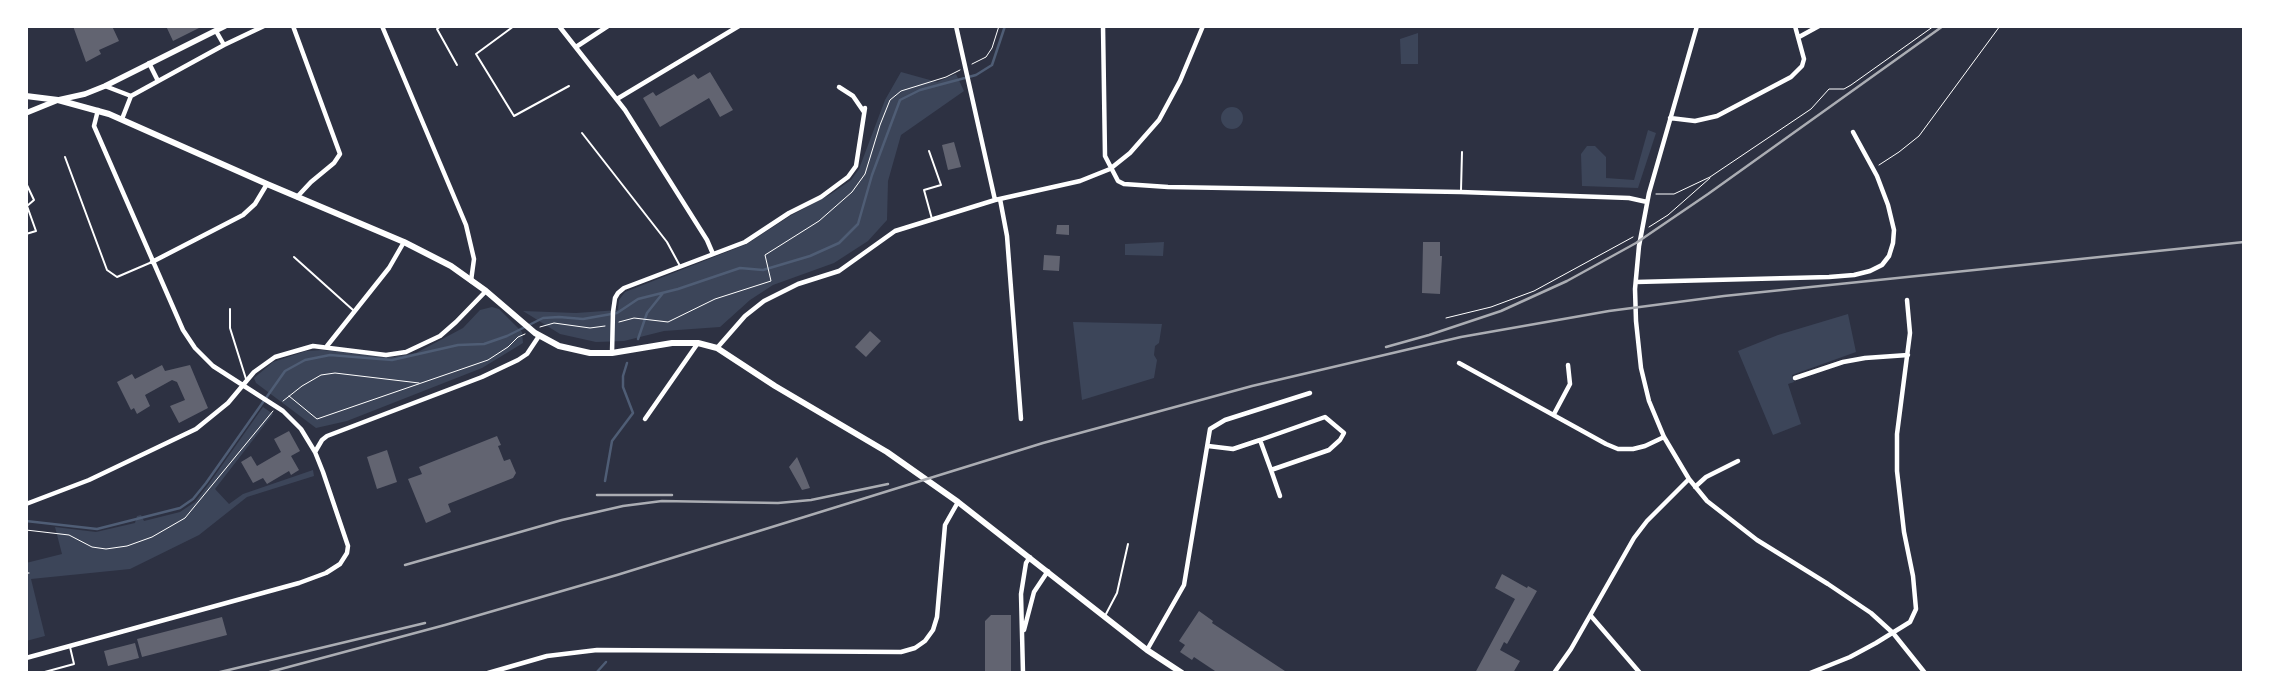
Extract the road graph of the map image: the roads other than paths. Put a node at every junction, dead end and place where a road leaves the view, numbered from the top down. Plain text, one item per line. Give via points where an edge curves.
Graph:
1 (225, 26) edge
2 (264, 26) edge
3 (294, 26) edge
4 (382, 26) edge
5 (441, 26) edge
6 (514, 26) edge
7 (559, 26) edge
8 (608, 26) edge
9 (740, 26) edge
10 (956, 26) edge
11 (1102, 26) edge
12 (1203, 26) edge
13 (1697, 26) edge
14 (1795, 26) edge
15 (1819, 26) edge
16 (216, 31) junction
17 (1799, 37) junction
18 (224, 45) junction
19 (576, 46) junction
20 (149, 64) junction
21 (457, 65) dead end
22 (158, 81) junction
23 (105, 86) junction
24 (569, 86) dead end
25 (839, 87) dead end
26 (26, 96) edge
27 (131, 96) junction
28 (617, 99) junction
29 (58, 100) junction
30 (98, 110) junction
31 (26, 113) edge
32 (1670, 118) junction
33 (122, 119) junction
34 (1853, 132) dead end
35 (582, 133) dead end
36 (929, 150) dead end
37 (1462, 152) dead end
38 (64, 157) dead end
39 (1110, 169) junction
40 (26, 184) edge
41 (267, 184) junction
42 (1461, 192) junction
43 (297, 197) junction
44 (1000, 199) junction
45 (995, 200) junction
46 (1647, 202) junction
47 (932, 219) junction
48 (26, 234) edge
49 (404, 242) junction
50 (713, 254) junction
51 (294, 258) dead end
52 (152, 262) junction
53 (680, 266) junction
54 (471, 281) junction
55 (1636, 282) junction
56 (486, 291) junction
57 (1907, 300) dead end
58 (230, 309) dead end
59 (355, 312) junction
60 (537, 335) junction
61 (698, 342) junction
62 (327, 346) junction
63 (716, 348) junction
64 (612, 353) junction
65 (1908, 355) junction
66 (1459, 363) dead end
67 (1568, 365) dead end
68 (1795, 378) dead end
69 (246, 379) junction
70 (242, 385) junction
71 (1310, 393) dead end
72 (1554, 414) junction
73 (645, 418) dead end
74 (1021, 419) dead end
75 (1664, 437) junction
76 (1260, 440) junction
77 (1208, 446) junction
78 (315, 452) junction
79 (1738, 460) dead end
80 (1271, 470) junction
81 (1689, 479) junction
82 (1695, 487) junction
83 (1280, 496) dead end
84 (958, 502) junction
85 (26, 504) edge
86 (1128, 544) dead end
87 (1030, 557) junction
88 (1048, 571) junction
89 (1105, 616) junction
90 (1590, 616) junction
91 (1893, 633) junction
92 (1023, 637) junction
93 (70, 646) junction
94 (1148, 650) junction
95 (26, 658) edge
96 (42, 673) edge
97 (488, 673) edge
98 (1023, 673) edge
99 (1182, 673) edge
100 (1554, 673) edge
101 (1640, 673) edge
102 (1810, 673) edge
103 (1925, 673) edge

1 - 16 street
2 - 18 street
3 - 43 street via 340,154
4 - 54 street via 466,225 474,259
5 - 21 lane via 437,29
6 - 24 lane via 476,54 514,116
7 - 19 street
8 - 19 street
9 - 28 street
10 - 45 street
11 - 39 street via 1105,156
12 - 39 street via 1159,120 1130,153
13 - 32 street
14 - 17 street
15 - 17 street
16 - 18 street
16 - 20 street
17 - 32 street via 1804,59 1791,77 1717,116 1695,121
18 - 22 street
19 - 28 street
20 - 22 street
20 - 23 street
22 - 27 street
23 - 27 street
23 - 29 street
25 - 50 street via 853,96 865,110 856,166 848,177 745,242
26 - 29 main road
27 - 33 street
28 - 50 street
29 - 30 main road
29 - 31 street
30 - 33 main road
30 - 52 street via 94,126
32 - 46 street
33 - 41 main road
34 - 55 street via 1874,168 1894,230 1889,256 1882,265 1870,271 1829,277
35 - 53 lane via 667,242
36 - 47 lane via 941,185 924,190
37 - 42 lane
38 - 52 lane via 107,270 117,277
39 - 42 street via 1118,181 1134,186
39 - 44 street via 1080,181
40 - 48 lane via 34,200 27,206 36,231
41 - 43 main road
41 - 52 street via 255,204 243,215
42 - 46 street via 1630,198
43 - 49 main road
44 - 45 street
44 - 74 street via 1007,236
45 - 47 street
46 - 55 street
47 - 63 street via 895,231 839,271 798,284 764,301 745,316
49 - 54 main road via 451,266
49 - 59 street via 389,268
50 - 53 street
51 - 59 lane
52 - 70 street via 172,310 191,342 214,366
53 - 64 street via 624,288 615,298
54 - 56 main road
55 - 75 street via 1637,338 1646,393
56 - 60 main road
56 - 62 street via 440,336 406,352 386,355
57 - 65 street
58 - 69 lane via 230,328
59 - 62 street
60 - 64 main road via 558,346 578,351
60 - 78 street via 527,354 518,360 327,436
61 - 63 main road
61 - 64 main road
61 - 73 street
62 - 69 street via 302,348 274,357
63 - 84 main road via 880,448
65 - 68 street via 1843,362
65 - 91 street via 1897,434 1897,471 1916,609 1910,622
66 - 72 street
67 - 72 street via 1570,384
69 - 70 street
70 - 78 street via 283,412 301,429
70 - 85 street via 228,403 196,429 89,480
71 - 77 street via 1215,425 1210,429
72 - 75 street via 1618,449 1645,446
75 - 81 street
76 - 77 street via 1233,449
76 - 80 street
76 - 80 street via 1325,417 1344,433 1329,450
77 - 94 street via 1184,585
78 - 93 street via 348,546 340,564 299,583
79 - 82 street via 1706,477
80 - 83 street
81 - 82 street
81 - 90 street via 1642,526
82 - 91 street via 1746,532 1835,589
84 - 87 main road
84 - 97 street via 945,525 937,617 933,630 916,648 901,652 597,650 547,656
86 - 89 lane via 1117,593
87 - 88 main road
87 - 92 street via 1022,580
88 - 89 main road
88 - 92 street via 1034,592
89 - 94 main road
90 - 100 street
90 - 101 street
91 - 102 street via 1850,657
91 - 103 street
92 - 98 street
93 - 95 street
93 - 96 lane via 74,664
94 - 99 main road

